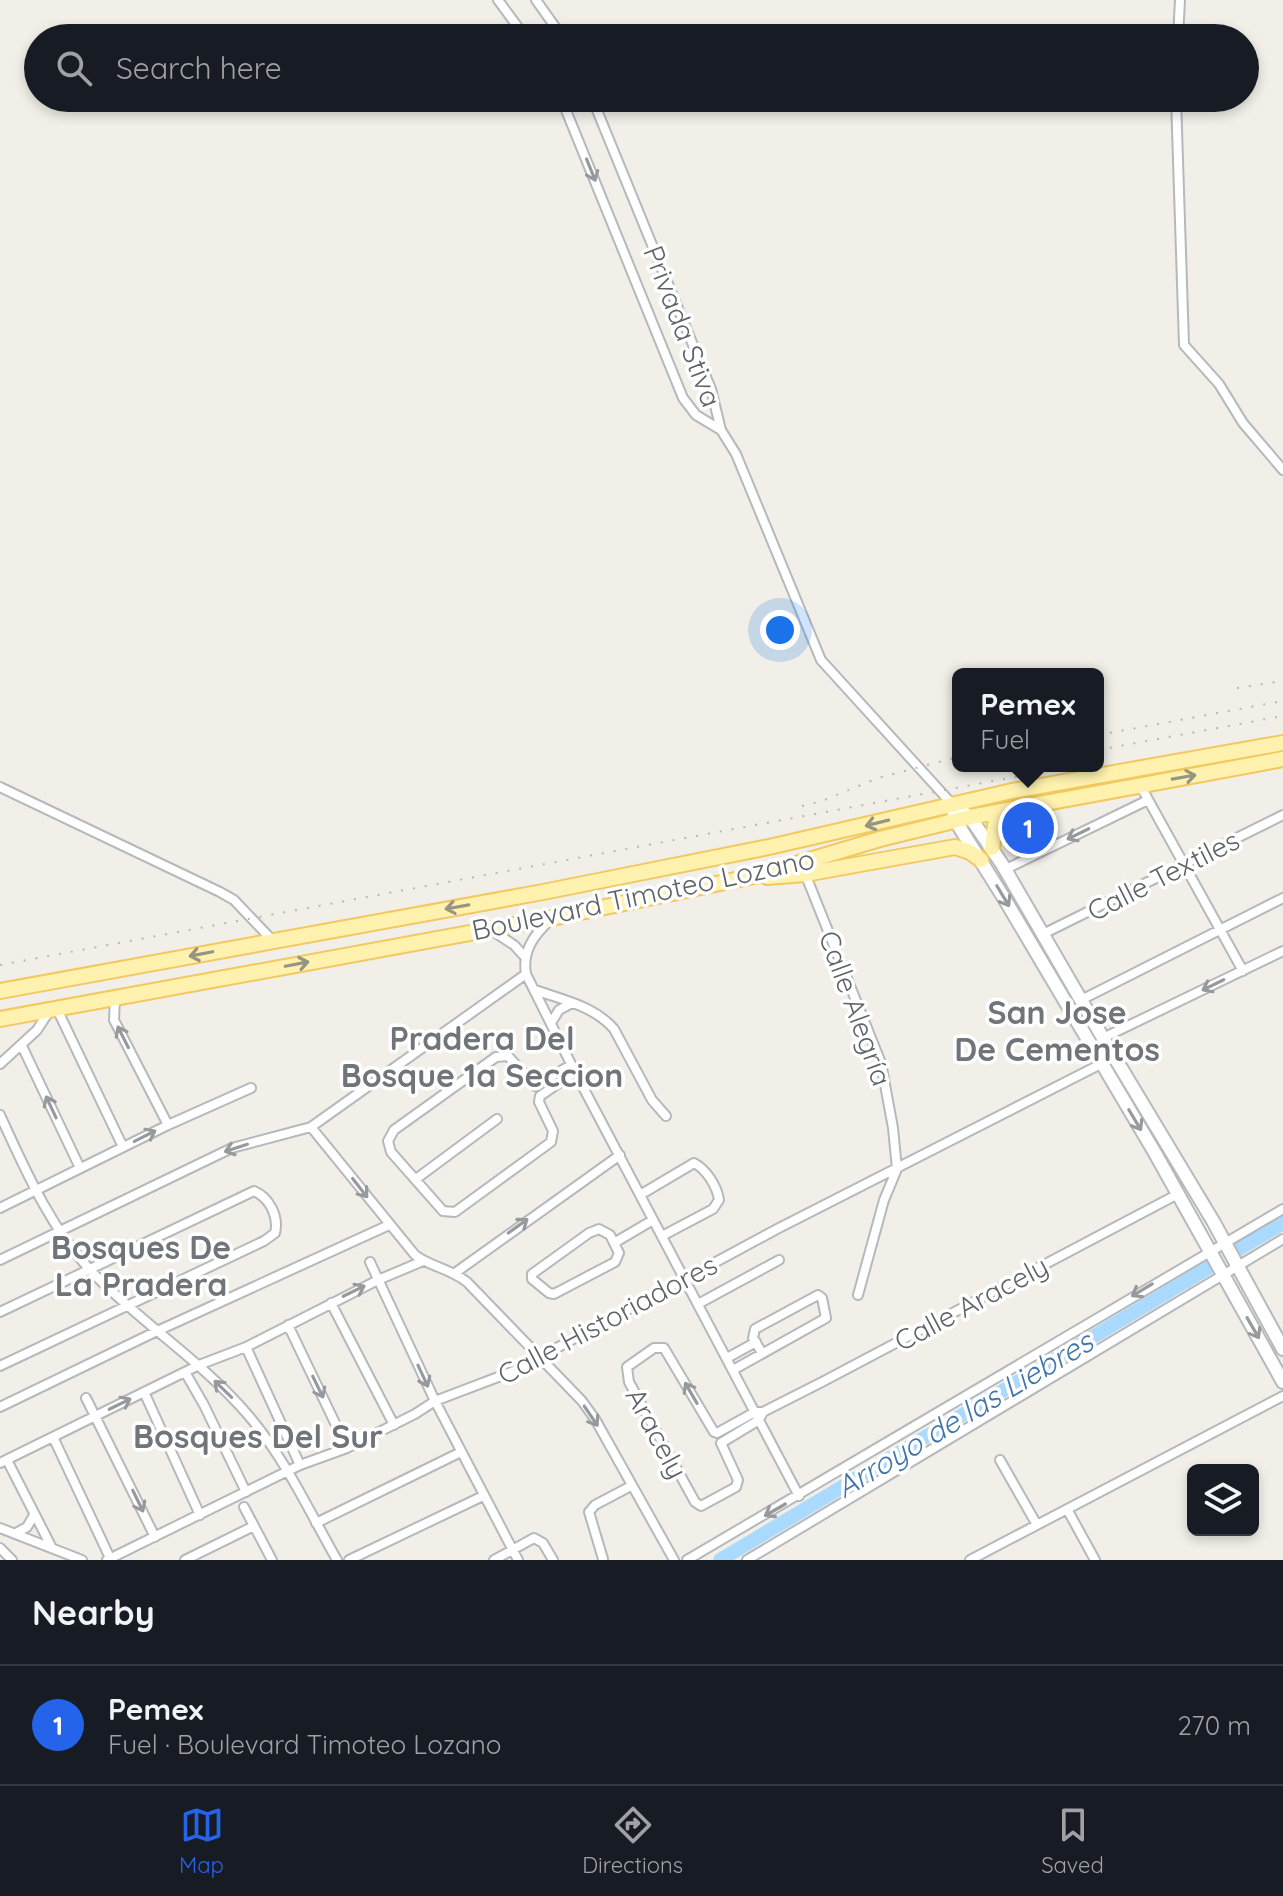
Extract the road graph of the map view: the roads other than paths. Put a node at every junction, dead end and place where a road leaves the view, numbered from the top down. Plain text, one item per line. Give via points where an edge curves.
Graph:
1 (498, 0) edge
2 (536, 0) edge
3 (1180, 0) edge
4 (516, 24) edge
5 (553, 24) edge
6 (1179, 24) edge
7 (567, 112) edge
8 (598, 112) edge
9 (1176, 112) edge
10 (721, 430) junction
11 (1283, 470) edge
12 (1283, 743) edge
13 (1283, 759) edge
14 (1140, 785) junction
15 (0, 787) edge
16 (1148, 800) junction
17 (952, 804) junction
18 (1011, 809) junction
19 (1283, 815) edge
20 (970, 817) junction
21 (955, 820) junction
22 (992, 848) junction
23 (981, 860) junction
24 (1183, 865) junction
25 (804, 868) junction
26 (1006, 869) junction
27 (1283, 898) edge
28 (419, 914) junction
29 (552, 918) junction
30 (374, 922) junction
31 (488, 928) junction
32 (1220, 930) junction
33 (1043, 934) junction
34 (273, 941) junction
35 (421, 941) junction
36 (376, 949) junction
37 (1283, 951) edge
38 (525, 957) junction
39 (1243, 971) junction
40 (526, 974) junction
41 (534, 990) junction
42 (0, 991) edge
43 (115, 998) junction
44 (1081, 1000) junction
45 (573, 1003) junction
46 (54, 1009) junction
47 (0, 1019) edge
48 (551, 1023) junction
49 (1103, 1038) junction
50 (22, 1046) junction
51 (0, 1064) edge
52 (1101, 1064) junction
53 (573, 1069) junction
54 (251, 1088) dead end
55 (0, 1115) edge
56 (666, 1116) dead end
57 (497, 1119) dead end
58 (168, 1125) junction
59 (311, 1127) junction
60 (123, 1147) junction
61 (620, 1155) junction
62 (80, 1168) junction
63 (897, 1169) junction
64 (416, 1179) junction
65 (36, 1191) junction
66 (1178, 1194) junction
67 (640, 1195) junction
68 (0, 1208) edge
69 (1283, 1209) edge
70 (653, 1220) junction
71 (389, 1225) junction
72 (61, 1231) junction
73 (662, 1236) junction
74 (1283, 1239) edge
75 (614, 1243) junction
76 (1226, 1244) junction
77 (1210, 1252) junction
78 (0, 1260) edge
79 (779, 1260) dead end
80 (423, 1261) junction
81 (370, 1262) dead end
82 (1235, 1262) junction
83 (90, 1270) junction
84 (1221, 1271) junction
85 (455, 1273) junction
86 (684, 1279) junction
87 (378, 1280) junction
88 (858, 1295) dead end
89 (331, 1303) junction
90 (698, 1304) junction
91 (127, 1306) junction
92 (0, 1312) edge
93 (288, 1325) junction
94 (155, 1332) junction
95 (756, 1342) junction
96 (246, 1347) junction
97 (1283, 1349) edge
98 (762, 1353) junction
99 (540, 1358) junction
100 (727, 1358) junction
101 (199, 1365) junction
102 (0, 1366) edge
103 (733, 1370) junction
104 (185, 1372) junction
105 (1283, 1382) edge
106 (144, 1392) junction
107 (1283, 1396) edge
108 (86, 1398) dead end
109 (435, 1401) junction
110 (0, 1407) edge
111 (759, 1414) junction
112 (96, 1416) junction
113 (394, 1425) junction
114 (53, 1437) junction
115 (347, 1448) junction
116 (461, 1452) junction
117 (1000, 1460) dead end
118 (4, 1462) edge
119 (300, 1465) junction
120 (288, 1472) junction
121 (631, 1486) junction
122 (246, 1492) junction
123 (483, 1496) junction
124 (799, 1496) junction
125 (244, 1507) dead end
126 (1067, 1509) junction
127 (34, 1515) junction
128 (200, 1515) junction
129 (316, 1523) junction
130 (1037, 1525) junction
131 (254, 1526) junction
132 (0, 1528) edge
133 (15, 1534) junction
134 (155, 1537) junction
135 (0, 1548) edge
136 (52, 1548) junction
137 (512, 1550) junction
138 (109, 1559) edge
139 (603, 1559) edge
140 (12, 1560) edge
141 (82, 1560) edge
142 (185, 1560) edge
143 (272, 1560) edge
144 (337, 1560) edge
145 (349, 1560) edge
146 (494, 1560) edge
147 (518, 1560) edge
148 (553, 1560) edge
149 (674, 1560) edge
150 (687, 1560) edge
151 (747, 1560) edge
152 (971, 1560) edge
153 (1095, 1560) edge

1 - 4 street
2 - 5 street
3 - 6 street
7 -> 10 street, Privada Stiva via 683,398 696,415
8 - 10 street, Privada Stiva via 711,389
9 - 11 street via 1183,339
10 - 17 street via 736,454 821,660
12 - 17 main road, Boulevard Timoteo Lozano
14 -> 13 main road, Boulevard Timoteo Lozano
14 - 16 street
14 - 18 main road, Boulevard Timoteo Lozano
15 - 34 street via 220,892
16 - 24 street
16 -> 26 street
17 - 20 main road
17 - 21 main road
17 -> 28 main road, Boulevard Timoteo Lozano via 769,847
18 - 20 main road, Boulevard Timoteo Lozano
18 - 22 main road via 995,825
19 - 24 street, Calle Textiles
20 - 21 main road, Boulevard Timoteo Lozano
20 - 22 main road
21 - 23 main road
21 - 25 main road, Boulevard Timoteo Lozano
22 - 26 main road
23 - 25 main road via 955,847
23 -> 52 main road
24 - 32 street
24 - 33 street, Calle Textiles
25 - 29 main road, Boulevard Timoteo Lozano
25 - 63 street, Calle Alegría via 881,1063
26 - 33 main road
27 - 32 street
28 - 30 main road, Boulevard Timoteo Lozano
28 - 35 main road via 404,929
29 - 31 main road, Boulevard Timoteo Lozano
29 - 38 street
30 - 34 main road, Boulevard Timoteo Lozano
30 - 36 main road via 386,936
31 - 35 main road, Boulevard Timoteo Lozano
31 - 38 street
32 - 39 street
32 - 44 street
33 - 44 main road
34 -> 42 main road, Boulevard Timoteo Lozano
35 - 36 main road, Boulevard Timoteo Lozano
43 -> 36 main road, Boulevard Timoteo Lozano
37 - 39 street
38 - 40 street
39 -> 49 street
40 - 41 street
40 - 59 street
41 - 45 street
41 - 48 street
43 - 46 main road, Boulevard Timoteo Lozano
58 -> 43 street via 114,1020
44 - 49 main road
45 - 48 street via 559,1010
45 - 56 street via 614,1029
46 - 47 main road, Boulevard Timoteo Lozano
46 - 50 street
46 - 60 street
48 - 53 street
49 - 76 main road
50 - 51 street
62 -> 50 street
52 - 63 street, Calle Historiadores
52 -> 66 main road
53 - 61 street
53 - 64 street via 540,1096 553,1131 551,1142 455,1212 443,1211
53 - 64 street via 535,1086 501,1055 394,1130 388,1147
54 - 58 street
55 - 65 street
57 - 64 street
60 -> 58 street
59 -> 71 street
59 -> 72 street via 232,1148
60 - 62 street
61 - 67 street
85 -> 61 street
62 - 65 street
63 - 86 street, Calle Historiadores
63 - 88 street
65 - 68 street
65 - 72 street
66 - 77 main road
66 - 111 street, Calle Aracely
67 - 70 street
67 - 73 street via 694,1163 704,1169 719,1195 713,1209
69 - 76 street
70 - 73 street
70 - 75 street
71 - 80 street
71 - 94 street
72 - 78 street
72 - 83 street
73 - 86 street
74 - 82 street
75 - 75 street via 599,1229 589,1233 532,1279 554,1294 615,1262 619,1253
76 - 77 street
76 - 82 main road
77 - 84 main road
77 -> 124 street
79 - 90 street
80 - 85 street
80 - 87 street
81 - 87 street
82 - 84 street
82 - 97 main road
83 - 91 street
83 - 91 street via 254,1191 266,1198 277,1223 271,1237
83 - 92 street
84 -> 105 main road
84 - 151 street
85 - 99 street
86 - 90 street
86 - 99 street, Calle Historiadores
89 -> 87 street
87 -> 109 street
89 - 93 street
89 - 113 street
90 - 100 street
91 - 94 street
91 - 102 street
93 - 96 street
93 -> 115 street
94 - 101 street
94 - 110 street
95 - 98 street
95 - 98 street via 755,1329 812,1296 822,1298 826,1318
95 - 100 street
96 - 101 street
96 - 119 street
98 - 103 street
99 - 109 street, Calle Historiadores
99 -> 121 street via 588,1410
100 - 103 street
101 - 104 street
120 -> 101 street via 250,1416
103 - 111 street
104 - 106 street
104 - 122 street
112 -> 106 street
106 - 128 street
107 - 126 street
108 - 112 street
109 - 113 street, Calle Historiadores
109 - 116 street
111 -> 111 street, Aracely via 714,1432 664,1348 654,1348 626,1370 699,1505 736,1487 738,1480 721,1443
111 - 124 street
112 - 114 street
112 -> 134 street
113 - 115 street, Calle Historiadores
114 - 118 street
114 - 138 street
115 - 119 street, Calle Historiadores
116 - 123 street
116 - 129 street
117 - 130 street
118 - 127 street
119 - 120 street, Calle Historiadores
120 - 122 street, Calle Historiadores
120 - 129 street
121 - 139 street via 589,1512
121 - 149 street
122 - 128 street, Calle Historiadores
123 - 137 street
123 - 145 street
124 -> 150 street
125 - 131 street
126 - 130 street
126 - 153 street
127 - 133 street
127 - 136 street
128 - 134 street, Calle Historiadores
129 - 144 street
130 - 152 street
131 - 142 street
131 - 143 street
132 - 133 street
133 - 136 street
134 - 138 street, Calle Historiadores
135 - 140 street
136 - 141 street
137 - 146 street
137 - 147 street
137 - 148 street via 539,1539

